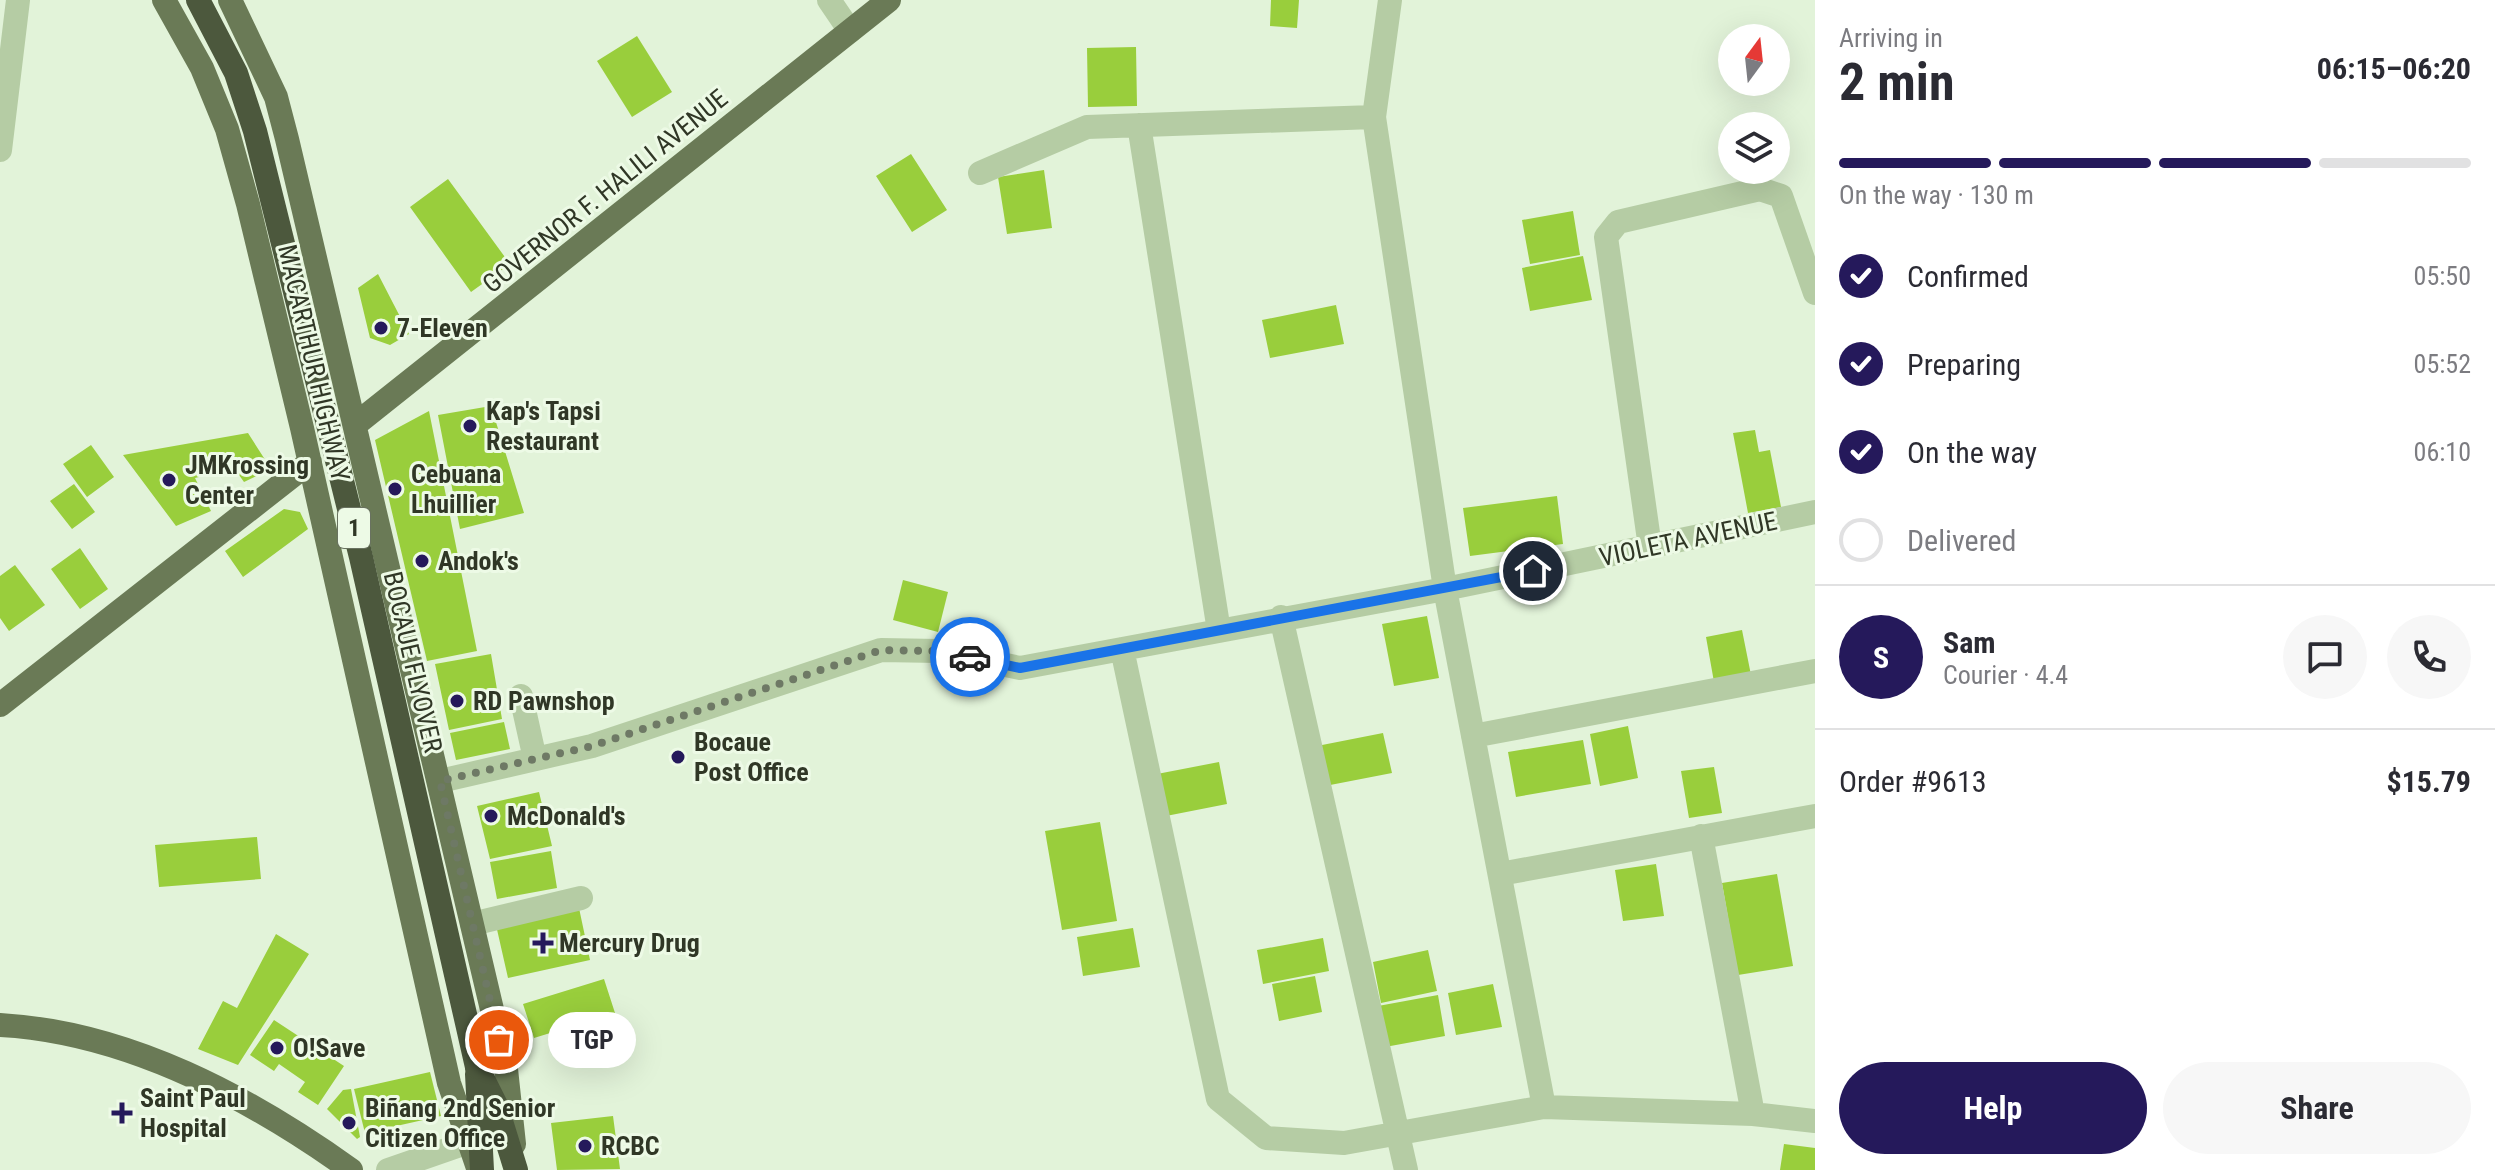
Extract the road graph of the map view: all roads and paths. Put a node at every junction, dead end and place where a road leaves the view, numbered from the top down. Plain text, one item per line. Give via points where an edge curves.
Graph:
1 (18, 0) edge
2 (164, 0) edge
3 (198, 0) edge
4 (230, 0) edge
5 (829, 0) edge
6 (889, 0) edge
7 (1390, 0) edge
8 (850, 31) junction
9 (1374, 117) junction
10 (1139, 125) junction
11 (0, 150) edge
12 (980, 173) dead end
13 (1815, 293) edge
14 (356, 424) junction
15 (310, 462) junction
16 (1815, 512) edge
17 (1650, 547) junction
18 (1445, 589) junction
19 (1281, 617) junction
20 (1219, 631) junction
21 (1122, 649) junction
22 (1815, 671) edge
23 (521, 696) dead end
24 (0, 705) edge
25 (1473, 736) junction
26 (535, 759) junction
27 (440, 781) junction
28 (1815, 816) edge
29 (1701, 836) junction
30 (1500, 874) junction
31 (581, 898) dead end
32 (472, 924) junction
33 (0, 1025) edge
34 (477, 1067) junction
35 (1544, 1107) junction
36 (1753, 1114) junction
37 (1815, 1121) edge
38 (1400, 1131) junction
39 (469, 1142) junction
40 (351, 1170) edge
41 (388, 1170) edge
42 (480, 1170) edge
43 (516, 1170) edge
44 (1406, 1170) edge

1 - 11 street
2 - 15 main road, MACARTHUR HIGHWAY / 1 via 202,68 227,129
3 - 34 highway, BOCAUE FLYOVER / 1, bridge via 236,73 264,168 361,557
4 - 14 main road, MACARTHUR HIGHWAY / 1 via 276,97
5 - 8 street
6 - 8 main road, GOVERNOR F. HALILI AVENUE
7 - 9 street
8 - 14 main road, GOVERNOR F. HALILI AVENUE
9 - 10 street
9 - 18 street
10 - 12 street via 1087,127
10 - 20 street
13 - 17 street via 1781,196 1772,191 1703,202 1618,222 1609,229
14 - 27 main road, MACARTHUR HIGHWAY / 1
15 - 24 main road
15 - 39 main road, MACARTHUR HIGHWAY / 1 via 449,1083
16 - 17 street, VIOLETA AVENUE
17 - 18 street, VIOLETA AVENUE
18 - 19 street, VIOLETA AVENUE
18 - 25 street
19 - 20 street, VIOLETA AVENUE
19 - 38 street
20 - 21 street, VIOLETA AVENUE
21 - 26 street, VIOLETA AVENUE via 1020,668 938,651 881,650 592,746
21 - 38 street via 1218,1099 1266,1138 1344,1143
22 - 25 street
23 - 26 street
25 - 30 street
26 - 27 street, VIOLETA AVENUE
27 - 32 main road, MACARTHUR HIGHWAY / 1
28 - 29 street
29 - 30 street
29 - 36 street
30 - 35 street
31 - 32 street
32 - 43 main road, MACARTHUR HIGHWAY / 1 via 506,1069
33 - 40 main road via 83,1038 164,1065 244,1100
34 - 42 highway, BOCAUE FLYOVER / 1
34 - 43 highway, BOCAUE FLYOVER / 1 via 496,1105
35 - 36 street
35 - 38 street
36 - 37 street
38 - 44 street
39 - 41 street
39 - 42 main road, MACARTHUR HIGHWAY / 1

